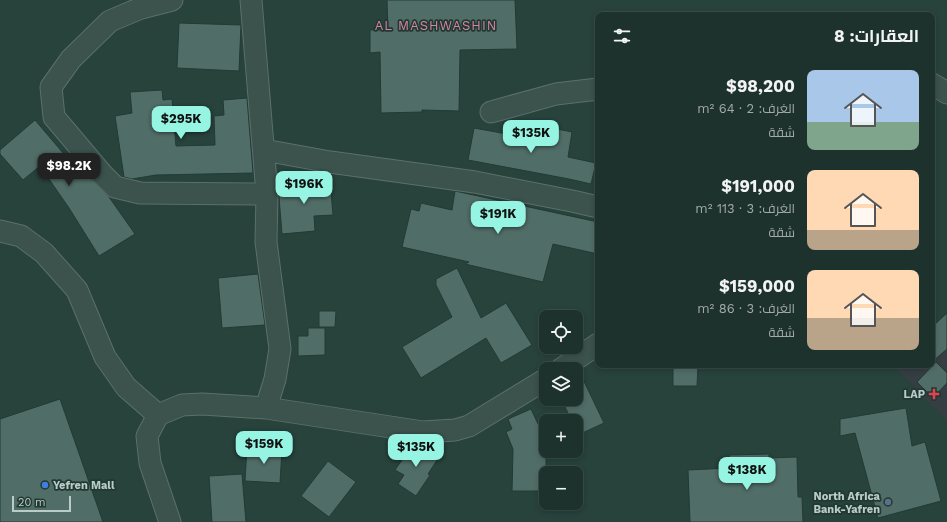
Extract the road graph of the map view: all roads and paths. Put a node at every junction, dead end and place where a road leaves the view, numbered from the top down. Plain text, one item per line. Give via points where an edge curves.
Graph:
1 (172, 0) edge
2 (251, 0) edge
3 (935, 86) edge
4 (595, 89) edge
5 (947, 93) edge
6 (491, 112) dead end
7 (264, 150) junction
8 (267, 194) junction
9 (595, 206) edge
10 (0, 231) edge
11 (595, 346) edge
12 (571, 362) edge
13 (539, 383) edge
14 (266, 408) junction
15 (158, 415) junction
16 (170, 522) edge

1 - 8 street via 142,8 110,22 71,59 50,87 54,118 102,175 115,186 140,193
2 - 7 street
3 - 5 street
4 - 6 street via 556,94
7 - 8 street
7 - 9 street via 475,182
8 - 14 street via 266,242 280,349 275,379
10 - 15 street via 21,236 44,253 77,290 105,357 126,387
11 - 12 street
13 - 14 street via 469,426 455,430 423,432
14 - 15 street via 182,405
15 - 16 street via 147,436 150,463

